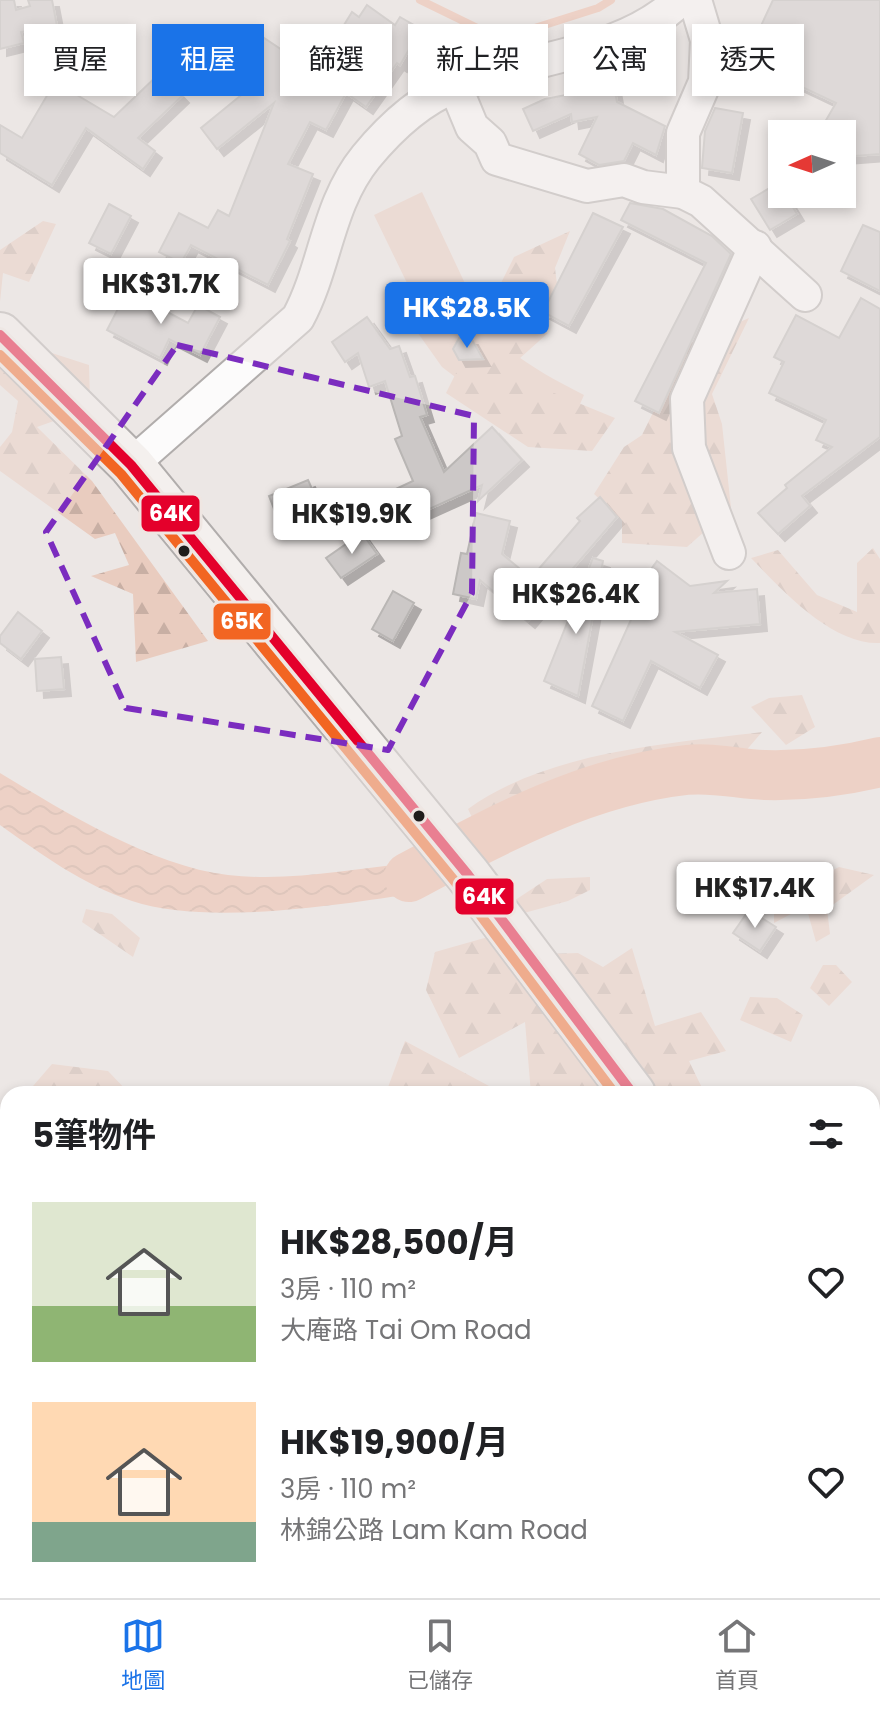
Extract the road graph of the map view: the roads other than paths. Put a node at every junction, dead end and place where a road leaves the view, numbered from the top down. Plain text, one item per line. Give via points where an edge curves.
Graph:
1 (680, 0) edge
2 (695, 0) edge
3 (548, 58) edge
4 (440, 96) edge
5 (459, 96) edge
6 (683, 192) junction
7 (755, 247) junction
8 (805, 295) dead end
9 (0, 335) edge
10 (131, 465) junction
11 (729, 553) dead end
12 (627, 1086) edge

1 - 3 street via 657,21 629,34
2 - 6 street via 707,40 705,82 683,133
4 - 10 street via 392,128 341,193 312,292 298,318
5 - 6 street via 472,127 490,143 497,159 587,186 624,180
6 - 7 street
7 - 8 street
7 - 11 street via 687,399 689,448
9 - 10 main road
10 - 12 main road via 468,875

